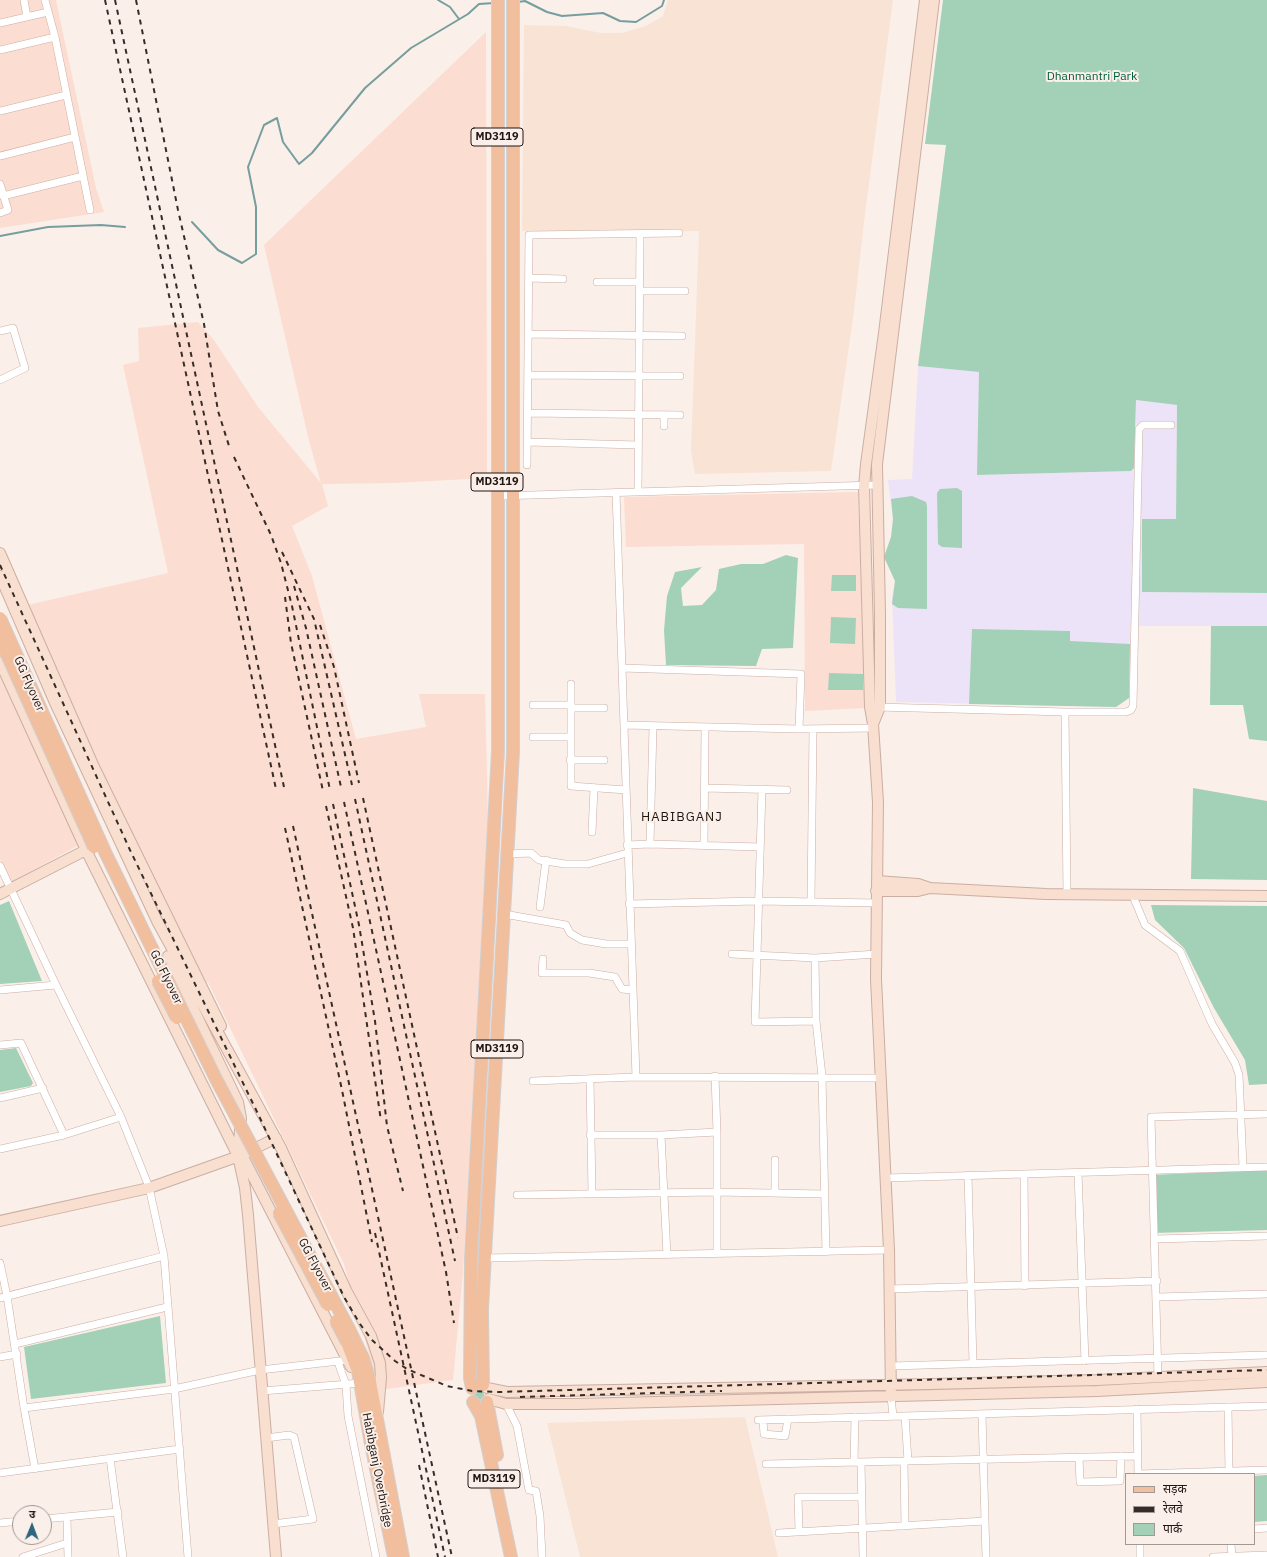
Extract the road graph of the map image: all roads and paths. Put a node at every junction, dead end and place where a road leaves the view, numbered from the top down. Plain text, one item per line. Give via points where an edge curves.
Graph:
1 (24, 0) edge
2 (45, 0) edge
3 (498, 0) edge
4 (513, 0) edge
5 (925, 0) edge
6 (934, 0) edge
7 (48, 12) junction
8 (27, 17) junction
9 (0, 24) edge
10 (55, 37) junction
11 (0, 50) edge
12 (923, 57) junction
13 (66, 95) junction
14 (0, 111) edge
15 (75, 137) junction
16 (0, 156) edge
17 (909, 164) junction
18 (83, 176) junction
19 (0, 184) edge
20 (3, 196) junction
21 (90, 210) dead end
22 (0, 213) edge
23 (679, 233) dead end
24 (640, 234) junction
25 (529, 278) junction
26 (563, 279) dead end
27 (597, 282) dead end
28 (639, 282) junction
29 (639, 291) junction
30 (685, 291) dead end
31 (0, 331) edge
32 (528, 334) junction
33 (639, 335) junction
34 (682, 336) dead end
35 (528, 375) junction
36 (639, 376) junction
37 (680, 376) dead end
38 (0, 380) edge
39 (528, 413) junction
40 (638, 415) junction
41 (664, 415) junction
42 (680, 415) dead end
43 (1171, 425) dead end
44 (664, 426) dead end
45 (527, 442) junction
46 (638, 445) junction
47 (527, 465) dead end
48 (876, 486) junction
49 (864, 487) junction
50 (616, 492) junction
51 (638, 492) junction
52 (513, 495) junction
53 (497, 496) junction
54 (0, 553) edge
55 (0, 576) edge
56 (0, 593) edge
57 (869, 607) junction
58 (880, 607) junction
59 (0, 618) edge
60 (14, 626) junction
61 (0, 637) edge
62 (0, 662) edge
63 (622, 668) junction
64 (571, 684) dead end
65 (533, 705) dead end
66 (571, 706) junction
67 (875, 707) junction
68 (604, 708) dead end
69 (1065, 712) junction
70 (624, 726) junction
71 (874, 726) junction
72 (653, 727) junction
73 (705, 728) junction
74 (799, 729) junction
75 (813, 729) junction
76 (534, 737) dead end
77 (570, 737) junction
78 (570, 760) junction
79 (604, 760) dead end
80 (594, 788) junction
81 (704, 788) junction
82 (762, 789) junction
83 (626, 790) junction
84 (787, 790) dead end
85 (592, 832) dead end
86 (650, 844) junction
87 (704, 845) junction
88 (760, 847) junction
89 (627, 849) junction
90 (86, 850) junction
91 (508, 854) junction
92 (546, 860) junction
93 (0, 866) edge
94 (876, 886) junction
95 (11, 888) junction
96 (0, 894) edge
97 (1067, 894) junction
98 (1133, 896) junction
99 (1267, 896) edge
100 (758, 901) junction
101 (811, 901) junction
102 (877, 903) junction
103 (629, 904) junction
104 (540, 908) dead end
105 (504, 914) junction
106 (631, 944) junction
107 (732, 954) dead end
108 (877, 954) junction
109 (757, 956) junction
110 (815, 958) junction
111 (543, 960) dead end
112 (56, 985) junction
113 (0, 990) edge
114 (632, 990) junction
115 (816, 1020) junction
116 (0, 1045) edge
117 (720, 1076) junction
118 (822, 1076) junction
119 (636, 1077) junction
120 (881, 1078) junction
121 (590, 1079) junction
122 (533, 1081) dead end
123 (43, 1088) junction
124 (479, 1095) junction
125 (495, 1097) junction
126 (0, 1098) edge
127 (1267, 1114) edge
128 (1239, 1115) junction
129 (121, 1117) junction
130 (717, 1132) junction
131 (64, 1135) junction
132 (590, 1135) junction
133 (661, 1135) junction
134 (276, 1138) junction
135 (0, 1149) edge
136 (240, 1156) junction
137 (775, 1160) dead end
138 (1243, 1167) junction
139 (1267, 1167) edge
140 (1153, 1170) junction
141 (1078, 1173) junction
142 (1024, 1174) junction
143 (968, 1175) junction
144 (885, 1178) junction
145 (149, 1188) junction
146 (716, 1192) junction
147 (664, 1193) junction
148 (775, 1193) junction
149 (592, 1194) junction
150 (825, 1194) junction
151 (517, 1196) dead end
152 (0, 1221) edge
153 (1267, 1236) edge
154 (1155, 1239) junction
155 (889, 1250) junction
156 (826, 1252) junction
157 (717, 1253) junction
158 (667, 1255) junction
159 (164, 1256) junction
160 (486, 1258) junction
161 (0, 1263) edge
162 (1156, 1281) junction
163 (1082, 1284) junction
164 (1025, 1286) junction
165 (970, 1287) junction
166 (889, 1289) junction
167 (1267, 1294) edge
168 (4, 1297) edge
169 (1157, 1297) junction
170 (166, 1307) junction
171 (15, 1344) junction
172 (17, 1354) junction
173 (0, 1356) edge
174 (1267, 1356) edge
175 (1159, 1358) junction
176 (343, 1361) junction
177 (1085, 1361) junction
178 (973, 1364) junction
179 (891, 1366) junction
180 (260, 1370) junction
181 (1267, 1372) edge
182 (360, 1377) junction
183 (1158, 1378) junction
184 (1267, 1382) edge
185 (346, 1385) junction
186 (892, 1385) junction
187 (174, 1389) junction
188 (262, 1391) junction
189 (372, 1391) joint
190 (484, 1392) junction
191 (891, 1397) junction
192 (506, 1404) junction
193 (1267, 1406) edge
194 (1228, 1407) junction
195 (24, 1408) junction
196 (1137, 1409) junction
197 (982, 1414) junction
198 (893, 1416) junction
199 (905, 1416) junction
200 (854, 1417) junction
201 (788, 1419) junction
202 (377, 1420) junction
203 (266, 1438) junction
204 (180, 1450) junction
205 (1121, 1456) junction
206 (1138, 1456) junction
207 (1079, 1457) junction
208 (110, 1458) junction
209 (983, 1460) junction
210 (906, 1461) junction
211 (857, 1462) junction
212 (766, 1464) dead end
213 (36, 1469) junction
214 (1267, 1470) edge
215 (1229, 1472) edge
216 (0, 1473) edge
217 (1138, 1473) edge
218 (1184, 1473) edge
219 (862, 1497) junction
220 (118, 1512) junction
221 (68, 1517) junction
222 (52, 1518) edge
223 (12, 1522) edge
224 (985, 1522) junction
225 (0, 1523) edge
226 (273, 1524) junction
227 (905, 1526) junction
228 (862, 1528) junction
229 (1267, 1528) edge
230 (1255, 1529) edge
231 (799, 1532) junction
232 (778, 1533) dead end
233 (67, 1544) junction
234 (1140, 1545) edge
235 (1231, 1545) edge
236 (1267, 1555) edge
237 (23, 1557) edge
238 (68, 1557) edge
239 (124, 1557) edge
240 (188, 1557) edge
241 (276, 1557) edge
242 (376, 1557) edge
243 (394, 1557) edge
244 (403, 1557) edge
245 (511, 1557) edge
246 (519, 1557) edge
247 (542, 1557) edge
248 (863, 1557) edge
249 (986, 1557) edge
250 (1140, 1557) edge
251 (1213, 1557) edge
252 (1232, 1557) edge

1 - 8 street
2 - 7 street
3 - 53 main road, MD3119
4 - 52 main road, MD3119
5 - 12 main road
6 - 12 main road
7 - 8 street
7 - 10 street
8 - 9 street
10 - 11 street
10 - 13 street
12 - 17 main road
13 - 14 street
13 - 15 street
15 - 16 street
15 - 18 street
17 - 48 main road
17 - 49 main road
18 - 20 street
18 - 21 street
19 - 20 street
20 - 22 street via 8,210
23 - 24 street
24 - 25 street via 529,235
24 - 28 street
25 - 26 street
25 - 32 street
27 - 28 street
28 - 29 street
29 - 30 street
29 - 33 street
31 - 38 street via 13,328 25,368
32 - 33 street
32 - 35 street
33 - 34 street
33 - 36 street
35 - 36 street
35 - 39 street
36 - 37 street
36 - 40 street
39 - 40 street
39 - 45 street
40 - 41 street
40 - 46 street
41 - 42 street
41 - 44 street
43 - 69 street via 1143,425 1139,429 1133,706 1126,712
45 - 46 street
45 - 47 street
46 - 51 street
48 - 49 street
48 - 58 main road
49 - 51 street
49 - 57 main road
50 - 51 street
50 - 52 street
50 - 63 street
52 - 53 street
52 - 91 main road, MD3119 via 513,752
53 - 124 main road, MD3119 via 498,751
54 - 134 main road via 94,767 224,1031 274,1124
55 - 134 main road via 56,705 157,921
56 - 60 main road
57 - 58 main road
57 - 67 main road
58 - 67 main road
59 - 189 main road, GG Flyover, bridge via 106,854 216,1079 349,1329 363,1358
60 - 61 main road
60 - 136 main road via 238,1102 241,1118
61 - 182 main road, GG Flyover, bridge via 48,748 169,1003 347,1342
62 - 90 main road
63 - 70 street
63 - 74 street via 801,674
64 - 66 street
65 - 66 street
66 - 68 street
66 - 77 street
67 - 69 street
67 - 71 main road
69 - 97 street
70 - 72 street
70 - 83 street
71 - 75 street
71 - 94 main road via 878,802
72 - 73 street
72 - 86 street
73 - 74 street
73 - 81 street
74 - 75 street
75 - 101 street
76 - 77 street
77 - 78 street
78 - 79 street
78 - 80 street via 571,786
80 - 83 street
80 - 85 street
81 - 82 street
81 - 87 street
82 - 84 street
82 - 88 street
83 - 89 street
86 - 87 street
86 - 89 street
87 - 88 street
88 - 100 street
89 - 92 street via 588,864 565,864
89 - 103 street
90 - 95 main road
90 - 136 main road
91 - 92 street via 531,854 539,860
91 - 105 main road, MD3119
92 - 104 street
93 - 95 street
94 - 97 main road via 918,891 930,888
94 - 102 main road
95 - 96 main road
95 - 112 street
97 - 98 main road
98 - 99 main road
98 - 128 street via 1145,925 1180,951 1208,1017 1239,1075
100 - 101 street
100 - 103 street
100 - 109 street
101 - 102 street
102 - 108 main road
103 - 106 street
105 - 106 street via 566,925 570,933 582,940 606,944
105 - 125 main road, MD3119
106 - 114 street
107 - 109 street
108 - 110 street
108 - 120 main road
109 - 110 street
109 - 115 street via 755,1022
110 - 115 street
111 - 114 street via 542,973 589,973 615,977 622,989
112 - 113 street
112 - 129 street
114 - 119 street
115 - 118 street
116 - 123 street via 21,1043
117 - 118 street
117 - 119 street
117 - 130 street
118 - 120 street
118 - 150 street
119 - 121 street
120 - 144 main road
121 - 122 street
121 - 132 street
123 - 126 street
123 - 131 street
124 - 125 main road
124 - 190 main road, MD3119 via 471,1258 470,1378
125 - 160 main road, MD3119
127 - 128 street
128 - 138 street
128 - 140 street via 1151,1117
129 - 131 street
129 - 145 street
130 - 133 street
130 - 146 street
131 - 135 street
132 - 133 street
132 - 149 street
133 - 147 street
134 - 136 main road
134 - 202 main road via 347,1292 371,1336 380,1363
136 - 145 main road
136 - 176 main road
136 - 180 main road via 246,1195
137 - 148 street
138 - 139 street
138 - 140 street
140 - 141 street
140 - 154 street
141 - 142 street
141 - 163 street
142 - 143 street
142 - 164 street
143 - 144 street
143 - 165 street
144 - 155 main road
145 - 152 main road
145 - 159 street
146 - 147 street
146 - 148 street
146 - 157 street
147 - 149 street
147 - 158 street
148 - 150 street
149 - 151 street
150 - 156 street
153 - 154 street
154 - 162 street
155 - 156 street
155 - 166 main road
156 - 157 street
157 - 158 street
158 - 160 street
159 - 168 street
159 - 170 street
160 - 190 main road, MD3119 via 482,1309
161 - 168 street
162 - 163 street
162 - 169 street
163 - 164 street
163 - 177 street
164 - 165 street
165 - 166 street
165 - 178 street
166 - 179 main road
167 - 169 street
168 - 171 street
169 - 175 street
170 - 171 street
170 - 187 street
171 - 172 street
172 - 173 street
172 - 195 street
174 - 175 street
175 - 177 street
175 - 183 street
176 - 180 street
176 - 182 main road
176 - 185 street
177 - 178 street
178 - 179 street
179 - 186 main road
180 - 187 street
180 - 188 main road
181 - 183 main road
182 - 185 street
182 - 243 main road, Habibganj Overbridge
183 - 186 main road
184 - 191 main road via 1127,1390
185 - 188 street
185 - 242 street via 348,1416
186 - 190 main road
186 - 191 main road
187 - 195 street
187 - 204 street
188 - 203 main road
189 - 202 main road, Habibganj Overbridge
190 - 192 main road
190 - 245 main road, MD3119 via 470,1396 481,1416
190 - 246 main road, MD3119
191 - 192 main road
191 - 198 street
192 - 247 street via 516,1426 529,1490 536,1491
193 - 194 street
194 - 196 street
194 - 215 street
195 - 213 street
196 - 197 street
196 - 206 street
197 - 199 street
197 - 209 street
198 - 199 street
198 - 200 street
199 - 210 street
200 - 201 street
200 - 211 street
201 - 201 street via 761,1420 764,1434 785,1436
202 - 244 main road, Habibganj Overbridge
203 - 226 main road
203 - 226 street via 289,1435 294,1437 313,1519
204 - 208 street
204 - 240 street
205 - 206 street
205 - 207 street
205 - 207 street via 1120,1481 1080,1482
206 - 217 street
207 - 209 street
208 - 213 street
208 - 220 street
209 - 210 street
209 - 224 street
210 - 211 street
210 - 227 street
211 - 212 street
211 - 219 street
213 - 216 street
214 - 215 street
215 - 218 street
219 - 228 street
219 - 231 street via 798,1497
220 - 221 street
220 - 239 street
221 - 222 street
221 - 233 street
223 - 225 street
224 - 227 street
224 - 249 street
226 - 241 main road
227 - 228 street
228 - 231 street
228 - 248 street
229 - 230 street
231 - 232 street
233 - 237 street
233 - 238 street
234 - 250 street
235 - 252 street
236 - 252 street
251 - 252 street

